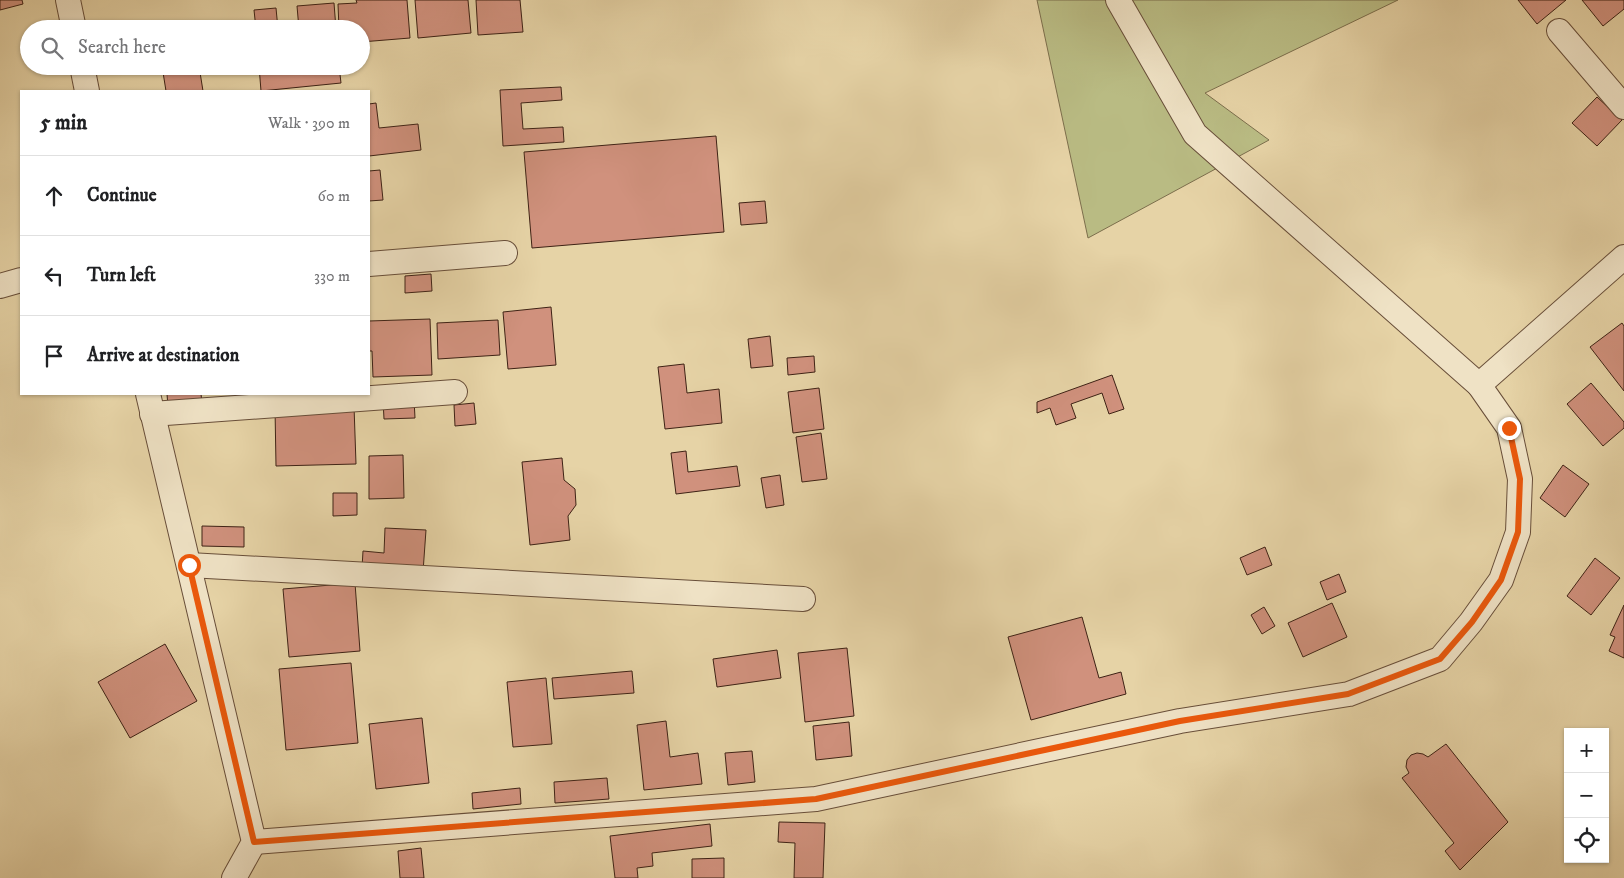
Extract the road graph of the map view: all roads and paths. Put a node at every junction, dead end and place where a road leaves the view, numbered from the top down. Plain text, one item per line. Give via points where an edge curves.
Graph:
1 (68, 0) edge
2 (1118, 0) edge
3 (72, 20) edge
4 (1559, 31) dead end
5 (84, 75) edge
6 (87, 90) edge
7 (1624, 106) edge
8 (505, 253) dead end
9 (1624, 257) edge
10 (370, 264) edge
11 (20, 280) edge
12 (0, 286) edge
13 (1479, 385) junction
14 (455, 392) dead end
15 (150, 404) edge
16 (189, 565) junction
17 (803, 599) dead end
18 (254, 842) junction
19 (234, 878) edge

1 - 3 street
2 - 13 street via 1194,134
4 - 7 street
5 - 6 street
8 - 10 street
9 - 13 street
11 - 12 street
13 - 18 street via 1509,428 1520,479 1518,532 1501,580 1472,622 1440,659 1348,694 1180,721 816,799
14 - 15 street
15 - 16 street
16 - 17 street
16 - 18 street
18 - 19 street

